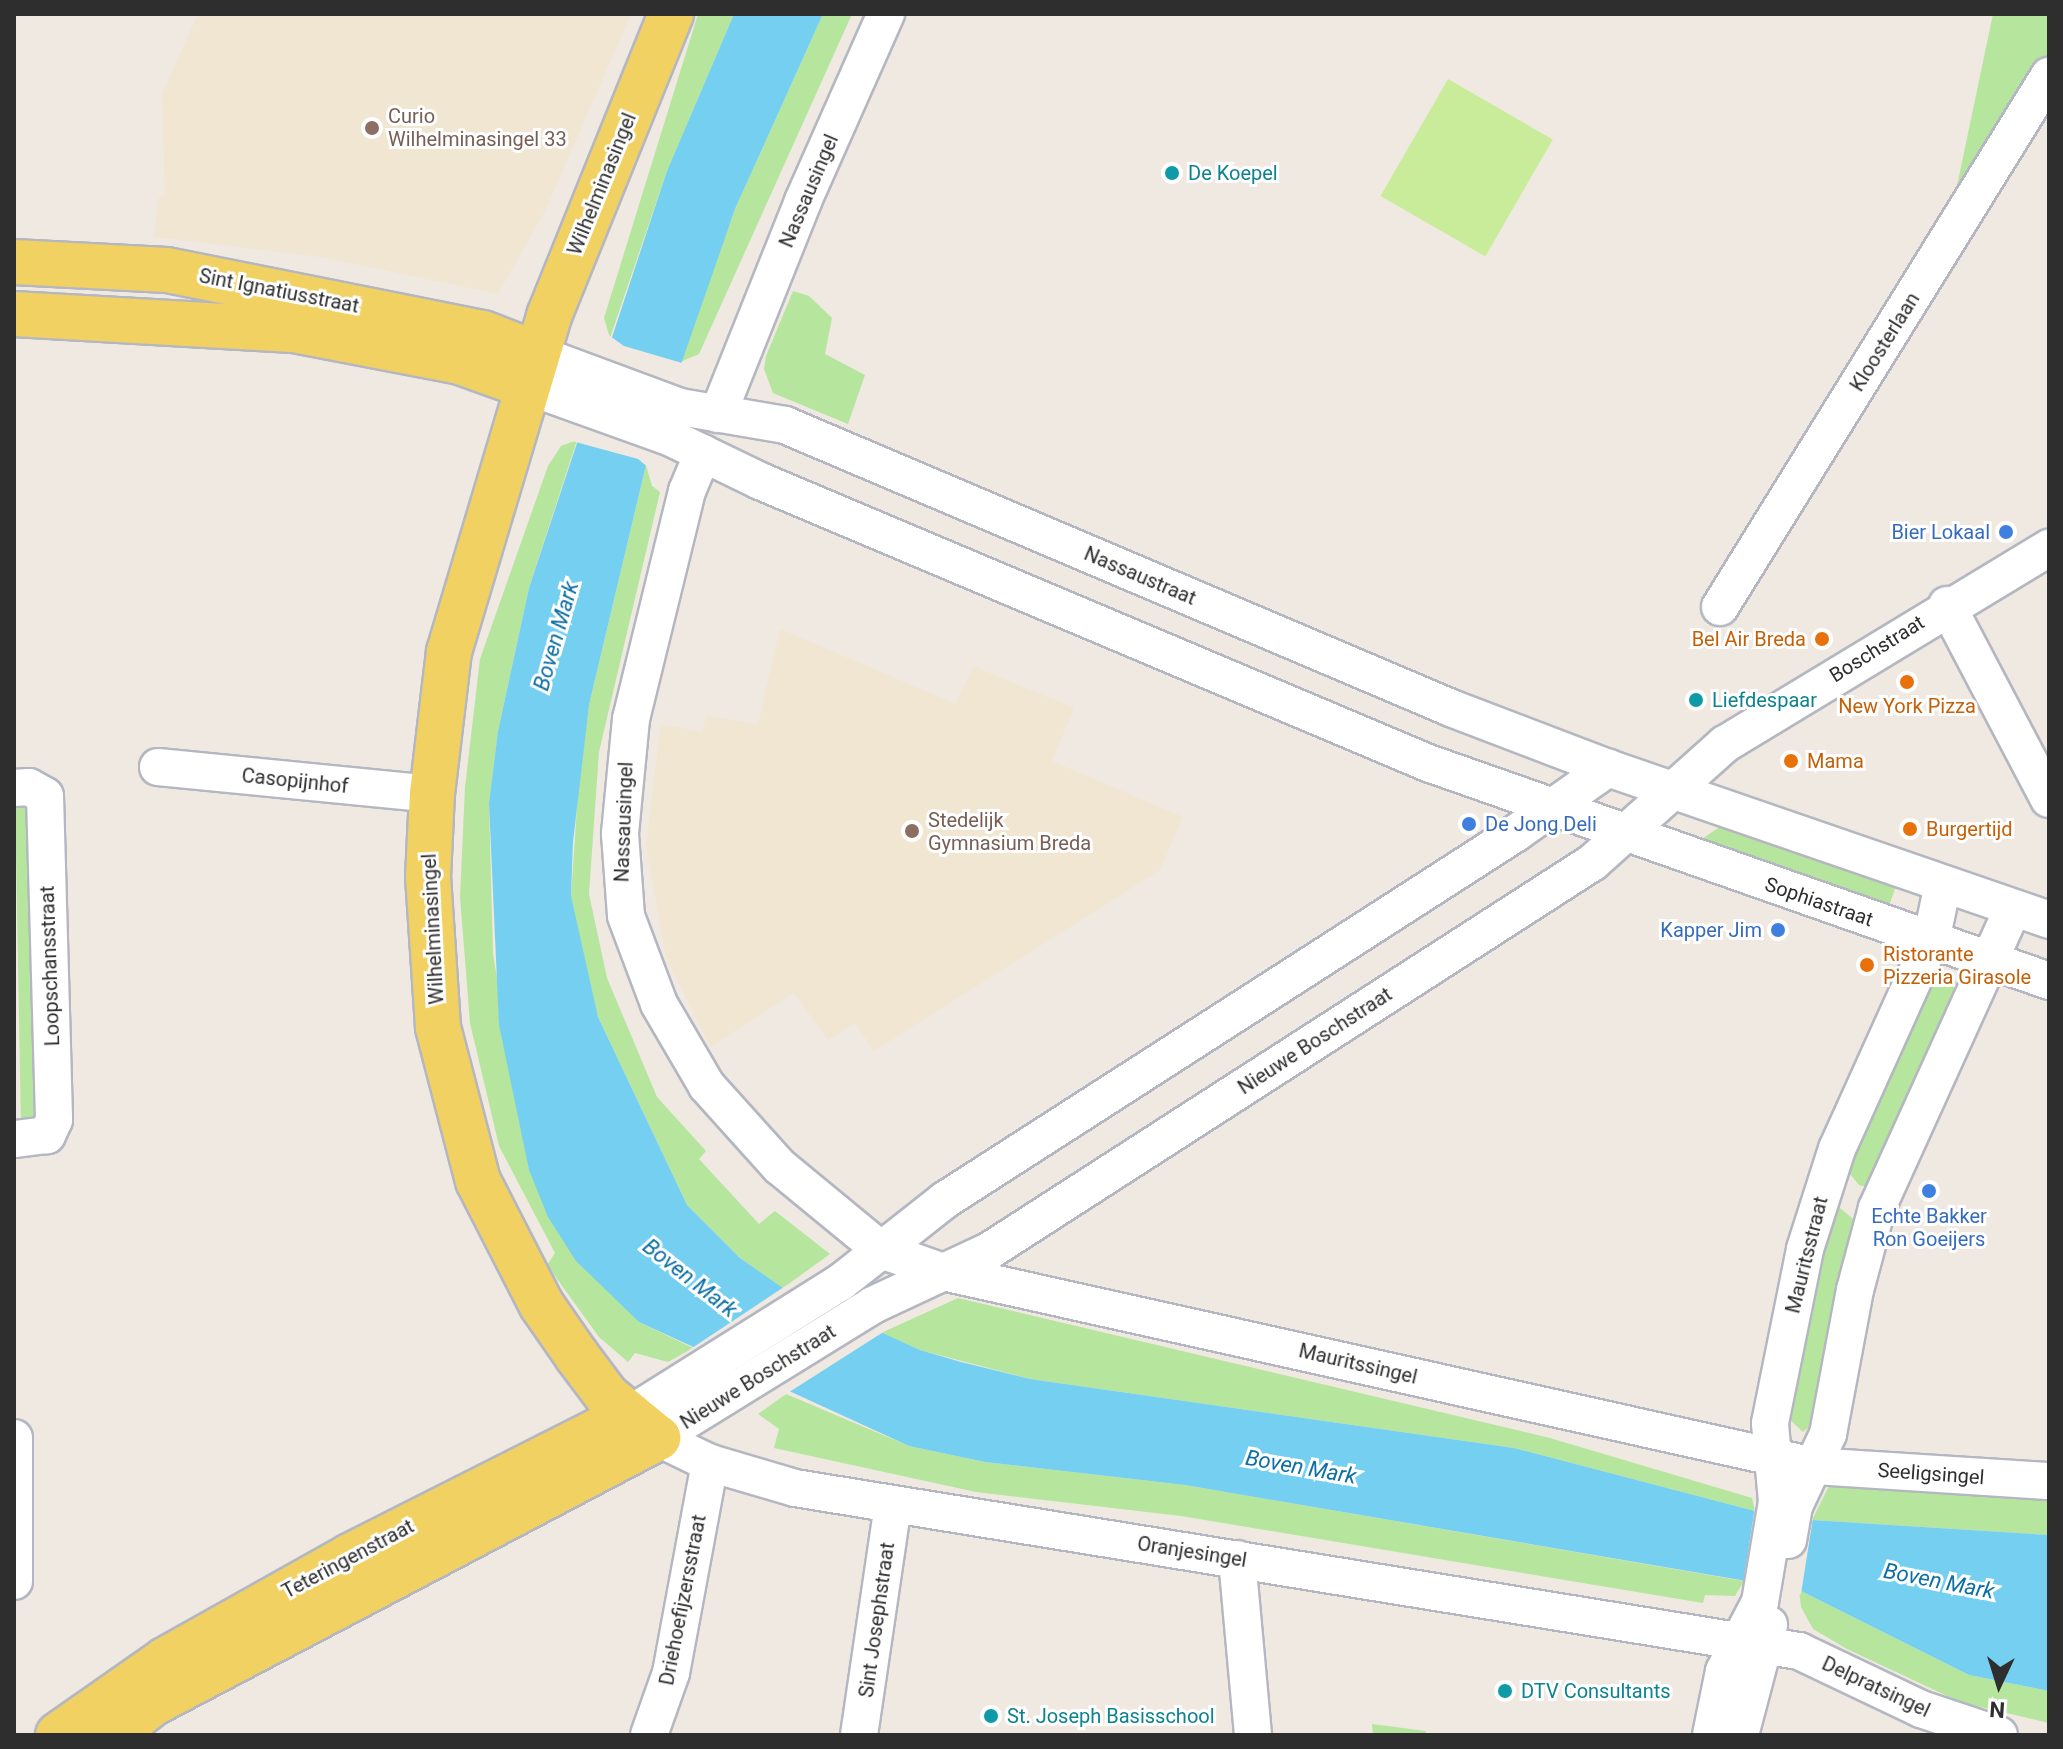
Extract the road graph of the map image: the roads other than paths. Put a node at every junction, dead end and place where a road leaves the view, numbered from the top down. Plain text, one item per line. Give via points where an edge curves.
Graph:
1 (671, 14) edge
2 (886, 14) edge
3 (2049, 76) edge
4 (14, 262) edge
5 (14, 314) edge
6 (532, 370) junction
7 (718, 414) junction
8 (675, 422) junction
9 (703, 453) junction
10 (2049, 548) edge
11 (1947, 605) junction
12 (1720, 607) dead end
13 (158, 767) dead end
14 (1608, 768) junction
15 (14, 788) edge
16 (1676, 792) junction
17 (432, 794) junction
18 (2049, 799) edge
19 (1552, 808) junction
20 (1590, 822) joint
21 (1628, 836) junction
22 (1943, 884) junction
23 (2013, 908) junction
24 (2049, 920) edge
25 (1931, 941) junction
26 (1992, 961) junction
27 (2049, 981) edge
28 (14, 1139) edge
29 (1822, 1189) junction
30 (1877, 1208) junction
31 (881, 1250) junction
32 (943, 1272) junction
33 (643, 1426) junction
34 (14, 1438) edge
35 (1773, 1457) junction
36 (710, 1463) junction
37 (1814, 1466) junction
38 (2049, 1481) edge
39 (893, 1504) junction
40 (1786, 1504) junction
41 (1237, 1559) junction
42 (14, 1581) edge
43 (1752, 1643) junction
44 (85, 1731) edge
45 (649, 1735) edge
46 (859, 1735) edge
47 (1253, 1735) edge
48 (1711, 1735) edge
49 (1740, 1735) edge
50 (1999, 1735) edge

1 - 6 main road, Wilhelminasingel
2 - 7 street, Nassausingel via 803,201
3 - 12 street, Kloosterlaan
4 - 6 main road, Sint Ignatiusstraat via 167,270 483,333
5 - 6 main road, Sint Ignatiusstraat via 293,330
6 - 8 street, Nassaustraat
6 - 17 main road, Wilhelminasingel via 449,652
7 - 8 street, Nassaustraat
7 - 14 street, Nassaustraat via 785,425 1451,708
8 - 9 street, Nassaustraat
9 - 19 street, Nassaustraat via 1428,763
9 - 31 street, Nassausingel via 687,491 631,719 620,834 626,916 659,1004 707,1086 779,1166
10 - 11 street, Boschstraat
11 - 16 street, Boschstraat via 1725,744
11 - 18 street
13 - 17 street, Casopijnhof
14 - 16 street, Nassaustraat
14 - 19 street, Nieuwe Boschstraat
15 - 28 street, Loopschansstraat via 29,787 45,796 54,1120 47,1135
16 - 21 street, Nieuwe Boschstraat
16 - 22 street
17 - 33 main road, Wilhelminasingel via 428,878 437,1014 478,1181 541,1304 598,1385
19 - 20 street, Nassaustraat
19 - 31 street, Nieuwe Boschstraat via 945,1200
20 - 21 street, Sophiastraat
21 - 25 street, Sophiastraat
21 - 32 street, Nieuwe Boschstraat via 989,1251
22 - 23 street
22 - 25 street, Mauritsstraat
23 - 24 street
23 - 26 street, Mauritsstraat
25 - 26 street, Sophiastraat
25 - 29 street, Mauritsstraat
26 - 27 street, Sophiastraat
26 - 30 street, Mauritsstraat
29 - 30 street
29 - 35 street, Mauritsstraat via 1770,1423
30 - 37 street, Mauritsstraat via 1852,1304 1828,1434
31 - 32 street
31 - 33 street, Nieuwe Boschstraat via 841,1282 705,1368
32 - 33 street, Nieuwe Boschstraat via 873,1305 739,1390
32 - 35 street, Mauritssingel
33 - 36 street, Oranjesingel
33 - 44 main road, Teteringenstraat via 350,1556 165,1660
34 - 42 street
35 - 37 street, Mauritssingel
35 - 40 street, Mauritsstraat
36 - 39 street, Oranjesingel via 795,1488
36 - 45 street, Driehoefijzersstraat via 671,1673
37 - 38 street, Seeligsingel
37 - 40 street, Mauritsstraat
39 - 41 street, Oranjesingel
39 - 46 street, Sint Josephstraat
40 - 43 street, Mauritsstraat via 1767,1604
41 - 43 street, Oranjesingel
41 - 47 street
43 - 48 street via 1724,1671
43 - 49 street
43 - 50 street, Delpratsingel via 1799,1651 1921,1709

